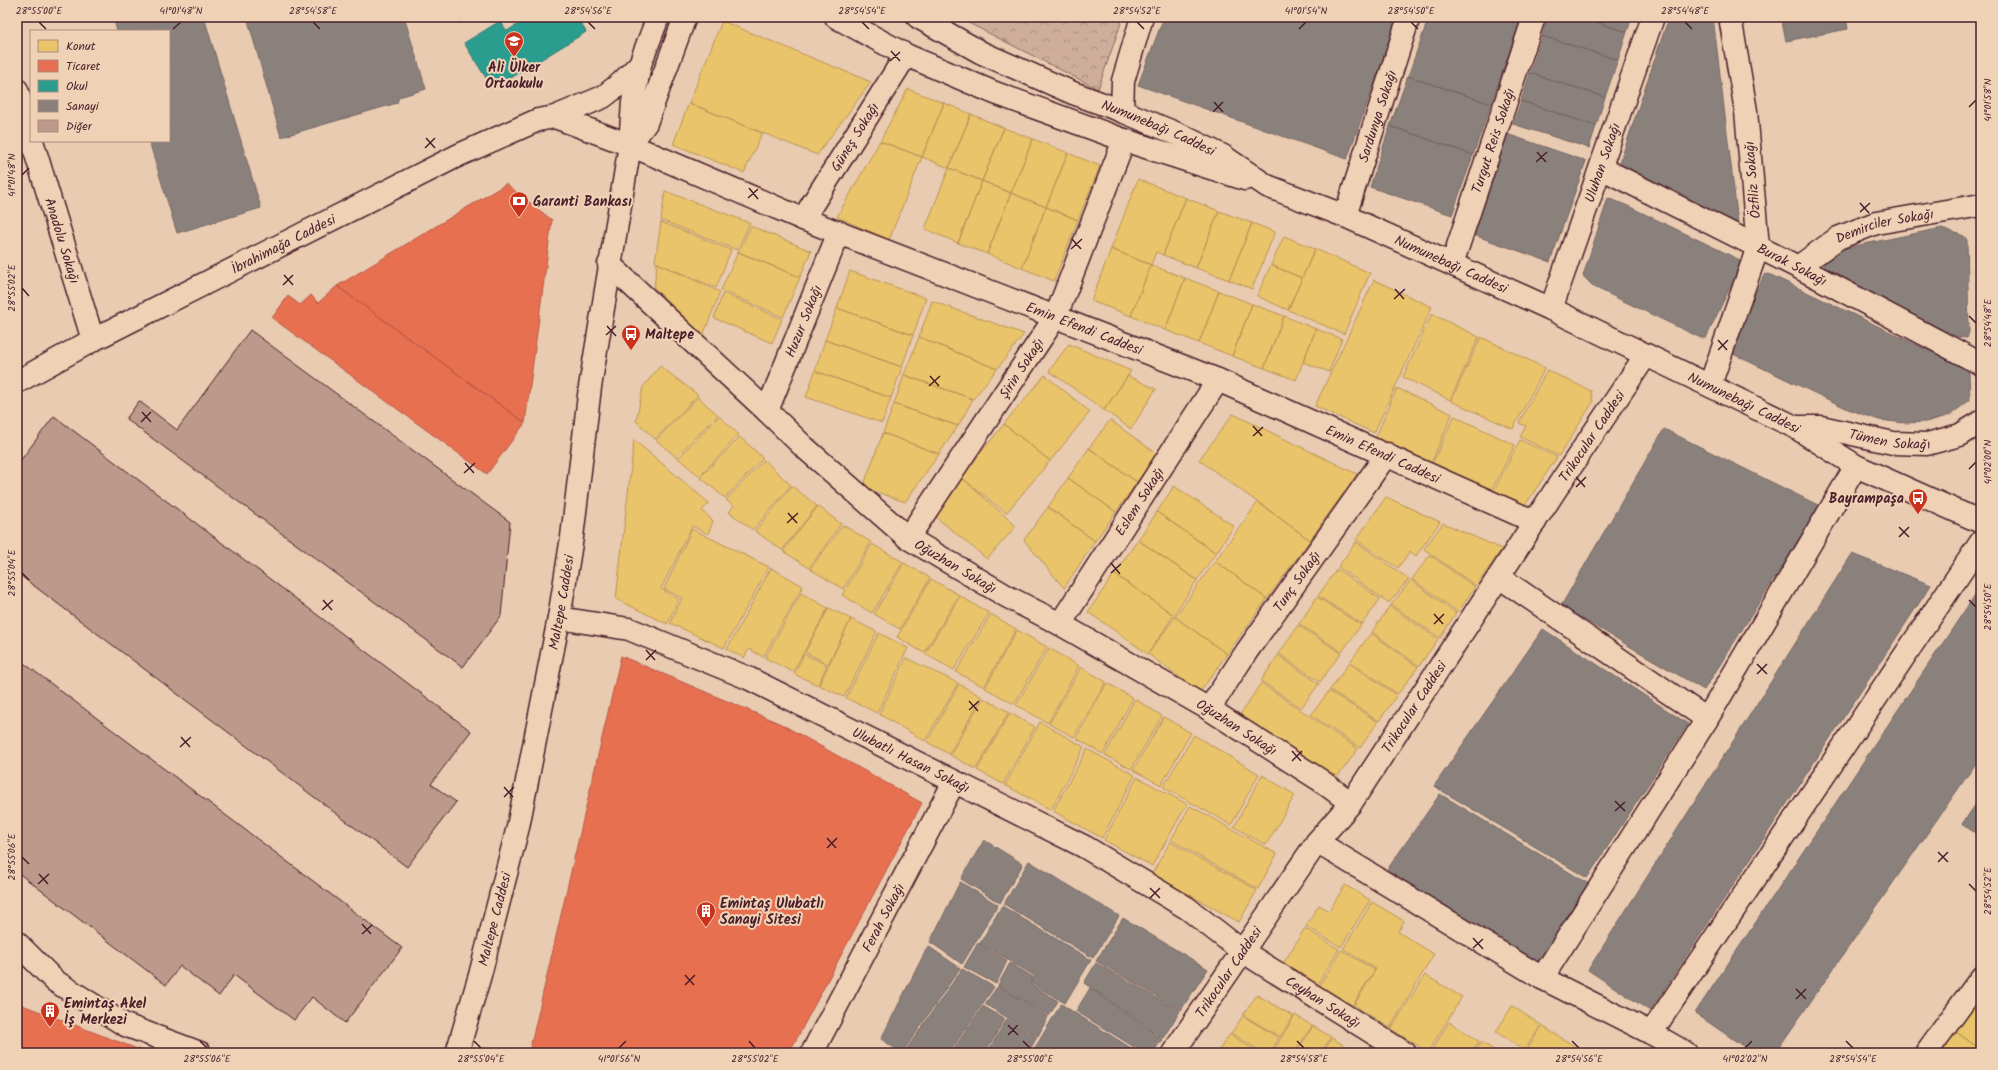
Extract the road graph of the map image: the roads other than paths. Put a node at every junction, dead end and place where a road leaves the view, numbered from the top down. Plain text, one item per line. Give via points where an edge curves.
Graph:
1 (658, 17) edge
2 (685, 17) edge
3 (836, 17) edge
4 (918, 17) edge
5 (1142, 17) edge
6 (1409, 17) edge
7 (1534, 17) edge
8 (1653, 17) edge
9 (1730, 17) edge
10 (906, 55) junction
11 (640, 64) junction
12 (17, 90) edge
13 (1122, 111) junction
14 (555, 117) junction
15 (30, 133) edge
16 (1124, 140) junction
17 (32, 142) edge
18 (630, 145) junction
19 (1601, 168) junction
20 (1267, 186) junction
21 (1981, 205) edge
22 (1345, 216) junction
23 (803, 219) junction
24 (839, 232) junction
25 (1758, 247) junction
26 (609, 264) junction
27 (1452, 264) junction
28 (1798, 267) junction
29 (1551, 309) junction
30 (1056, 316) junction
31 (93, 340) junction
32 (1646, 356) junction
33 (1981, 364) edge
34 (1218, 380) junction
35 (17, 382) edge
36 (1710, 385) junction
37 (767, 411) junction
38 (1981, 422) edge
39 (1795, 426) junction
40 (1387, 454) junction
41 (1856, 466) junction
42 (1535, 522) junction
43 (1981, 522) edge
44 (908, 538) junction
45 (1981, 542) edge
46 (1499, 577) junction
47 (559, 618) junction
48 (1060, 624) junction
49 (1209, 709) junction
50 (1707, 719) junction
51 (954, 782) junction
52 (1351, 802) junction
53 (1317, 842) junction
54 (17, 943) edge
55 (1242, 951) junction
56 (1542, 978) junction
57 (1981, 978) edge
58 (1651, 1033) junction
59 (818, 1051) edge
60 (200, 1053) edge
61 (457, 1053) edge
62 (1173, 1053) edge
63 (1404, 1053) edge
64 (1686, 1053) edge
65 (1926, 1053) edge

1 - 11 street
2 - 18 street via 646,123
3 - 10 street
4 - 13 street, Numunebağı Caddesi via 982,53 1073,93
5 - 13 street via 1124,81
6 - 22 street, Sardunya Sokağı
7 - 27 street, Turgut Reis Sokağı
8 - 19 street, Uluhan Sokağı
9 - 25 street, Özfiliz Sokağı via 1746,111
10 - 16 street via 994,93
10 - 23 street, Güneş Sokağı
11 - 14 street, İbrahimağa Caddesi via 603,97
11 - 18 street, Maltepe Caddesi via 633,102
12 - 15 street
13 - 20 street, Numunebağı Caddesi via 1223,156
14 - 18 street
14 - 31 street, İbrahimağa Caddesi via 538,120 459,155
16 - 20 street
16 - 30 street, Şirin Sokağı
17 - 31 street, Anadolu Sokağı
18 - 23 street, Emin Efendi Caddesi
18 - 26 street, Maltepe Caddesi
19 - 25 street, Burak Sokağı
19 - 29 street, Uluhan Sokağı
20 - 22 street, Numunebağı Caddesi
21 - 28 street, Demirciler Sokağı via 1876,223 1838,238
22 - 27 street, Numunebağı Caddesi
23 - 24 street, Emin Efendi Caddesi
24 - 30 street, Emin Efendi Caddesi
24 - 37 street, Huzur Sokağı
25 - 28 street, Burak Sokağı
25 - 36 street, Özfiliz Sokağı
26 - 37 street, Oğuzhan Sokağı
26 - 47 street, Maltepe Caddesi
27 - 29 street, Numunebağı Caddesi
28 - 33 street, Burak Sokağı
29 - 32 street, Numunebağı Caddesi
30 - 34 street, Emin Efendi Caddesi
30 - 44 street, Şirin Sokağı
31 - 35 street, İbrahimağa Caddesi
32 - 36 street, Numunebağı Caddesi
32 - 42 street, Trikocular Caddesi
34 - 40 street, Emin Efendi Caddesi
34 - 48 street, Eslem Sokağı
36 - 39 street, Numunebağı Caddesi
37 - 44 street, Oğuzhan Sokağı
38 - 39 street, Tümen Sokağı via 1960,434 1927,444 1893,443 1821,427
39 - 41 street, Numunebağı Caddesi
40 - 42 street, Emin Efendi Caddesi
40 - 49 street, Tunç Sokağı via 1247,651
41 - 43 street, Numunebağı Caddesi
41 - 50 street
42 - 46 street, Trikocular Caddesi
44 - 48 street, Oğuzhan Sokağı via 1008,597
45 - 58 street
46 - 50 street
46 - 52 street, Trikocular Caddesi
47 - 51 street, Ulubatlı Hasan Sokağı via 629,629 748,678
47 - 61 street, Maltepe Caddesi via 518,827
48 - 49 street, Oğuzhan Sokağı
49 - 52 street, Oğuzhan Sokağı
50 - 56 street
51 - 55 street, Ulubatlı Hasan Sokağı via 1085,847 1187,908
51 - 59 street, Ferah Sokağı
52 - 53 street, Trikocular Caddesi
53 - 55 street, Trikocular Caddesi
53 - 56 street
54 - 60 street via 55,981 125,1025
55 - 62 street, Trikocular Caddesi
55 - 63 street, Ceyhan Sokağı
56 - 58 street
57 - 65 street
58 - 64 street

